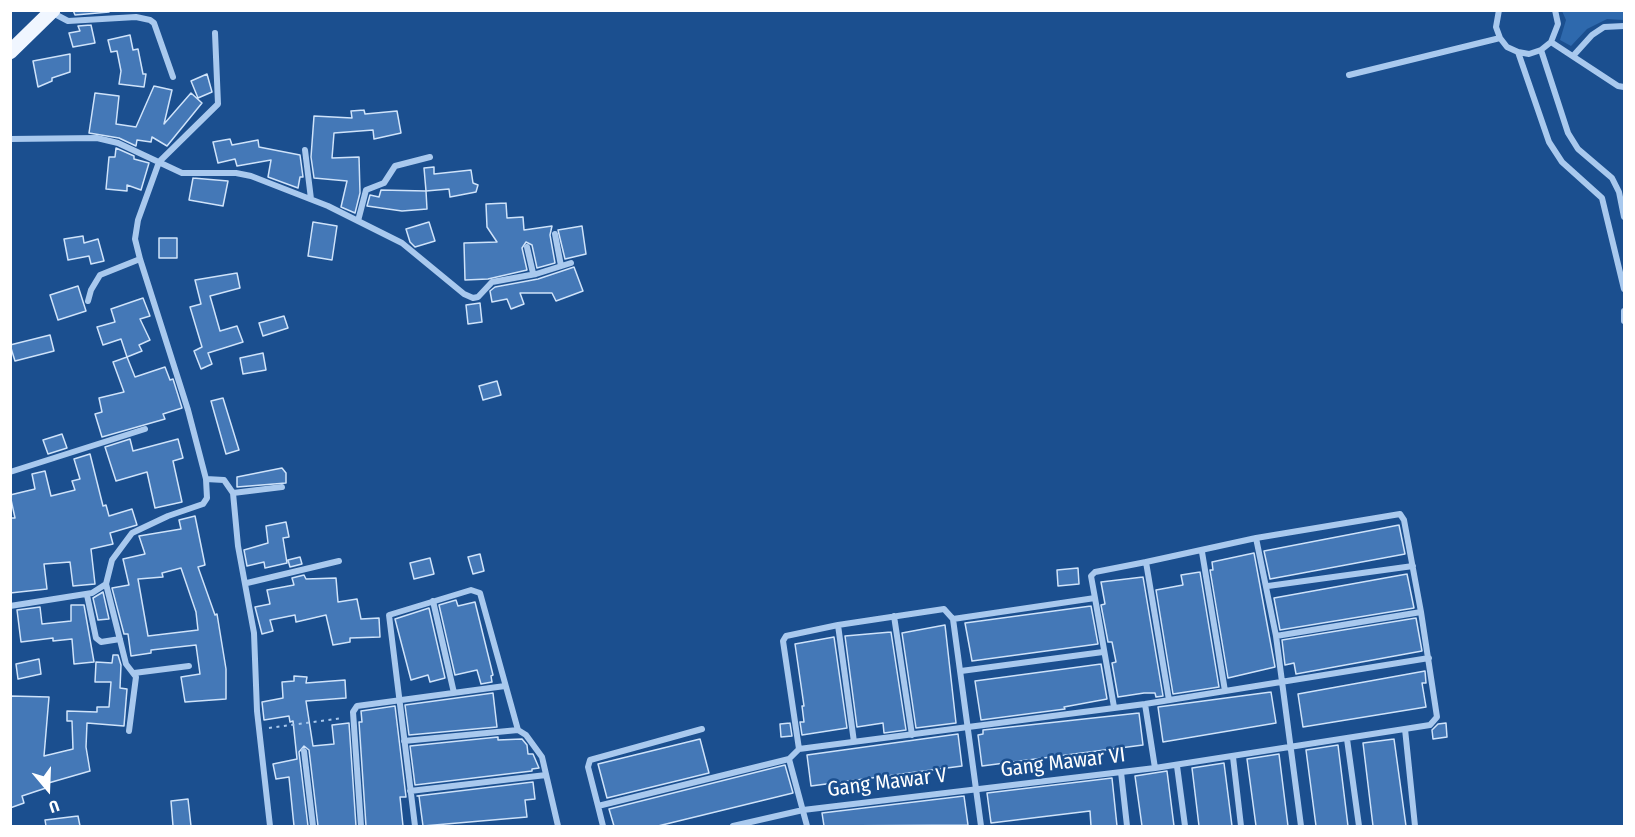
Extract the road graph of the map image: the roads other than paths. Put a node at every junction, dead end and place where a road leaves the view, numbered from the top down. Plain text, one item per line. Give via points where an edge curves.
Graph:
1 (1499, 10) edge
2 (1555, 10) edge
3 (52, 11) edge
4 (1624, 26) edge
5 (215, 33) dead end
6 (1500, 38) junction
7 (1551, 42) junction
8 (1541, 50) junction
9 (10, 52) edge
10 (1518, 52) junction
11 (1573, 56) junction
12 (1349, 75) dead end
13 (172, 77) dead end
14 (1624, 87) edge
15 (10, 139) edge
16 (305, 150) dead end
17 (430, 157) dead end
18 (161, 164) junction
19 (311, 200) junction
20 (1624, 217) edge
21 (358, 221) junction
22 (555, 234) dead end
23 (527, 247) dead end
24 (140, 259) junction
25 (571, 263) dead end
26 (561, 266) junction
27 (533, 273) junction
28 (1624, 289) edge
29 (88, 301) dead end
30 (1624, 311) edge
31 (1624, 321) edge
32 (145, 429) dead end
33 (10, 472) edge
34 (209, 479) junction
35 (282, 487) dead end
36 (232, 493) junction
37 (1256, 538) junction
38 (1202, 552) junction
39 (339, 561) dead end
40 (1146, 562) junction
41 (1413, 566) junction
42 (247, 583) junction
43 (106, 584) junction
44 (1268, 586) junction
45 (87, 595) junction
46 (1095, 598) junction
47 (433, 601) junction
48 (10, 606) edge
49 (1421, 612) junction
50 (894, 616) junction
51 (953, 619) junction
52 (838, 625) junction
53 (1276, 636) junction
54 (120, 639) junction
55 (1103, 652) junction
56 (1428, 658) junction
57 (189, 666) dead end
58 (961, 671) junction
59 (134, 673) junction
60 (1281, 682) junction
61 (505, 686) junction
62 (1225, 691) junction
63 (454, 693) junction
64 (400, 699) junction
65 (1169, 700) junction
66 (1145, 704) junction
67 (1114, 707) junction
68 (702, 729) dead end
69 (968, 729) junction
70 (1405, 729) junction
71 (518, 730) junction
72 (129, 731) dead end
73 (912, 735) junction
74 (1347, 739) junction
75 (404, 741) junction
76 (854, 742) junction
77 (1290, 748) junction
78 (799, 750) junction
79 (304, 751) dead end
80 (1233, 757) junction
81 (789, 759) junction
82 (1177, 766) junction
83 (1155, 768) junction
84 (1121, 772) junction
85 (546, 775) junction
86 (975, 790) junction
87 (410, 791) junction
88 (598, 806) junction
89 (803, 810) junction
90 (270, 826) edge
91 (313, 826) edge
92 (361, 826) edge
93 (415, 826) edge
94 (558, 826) edge
95 (603, 826) edge
96 (733, 826) edge
97 (807, 826) edge
98 (981, 826) edge
99 (1127, 826) edge
100 (1185, 826) edge
101 (1241, 826) edge
102 (1301, 826) edge
103 (1359, 826) edge
104 (1415, 826) edge

1 - 6 street via 1496,27
2 - 7 street via 1558,24
3 - 9 main road
3 - 13 street via 68,21 150,20
4 - 11 street via 1604,27
5 - 18 street via 218,104
6 - 10 street
6 - 12 street
7 - 8 street
7 - 11 street
8 - 10 street
8 - 20 street via 1568,133 1578,149 1612,178
10 - 28 street via 1549,142 1562,162 1602,198
11 - 14 street
15 - 18 street via 97,138 118,143
16 - 19 street
17 - 21 street via 395,166 384,183 366,190
18 - 19 street via 182,172 236,173
18 - 24 street via 138,220 135,239
19 - 21 street
21 - 27 street via 402,243 473,298 492,282
22 - 26 street
23 - 27 street
24 - 29 street via 100,275
24 - 34 street
25 - 26 street
26 - 27 street
30 - 31 street
32 - 33 street
34 - 36 street via 224,480
34 - 43 street via 203,504 132,533 112,560
35 - 36 street
36 - 42 street
37 - 38 street
37 - 41 street, Gang Mawar VI via 1398,512 1404,520
37 - 44 street
38 - 40 street
38 - 62 street
39 - 42 street
40 - 46 street via 1095,572 1091,576
40 - 65 street
41 - 44 street
41 - 49 street, Gang Mawar VI
42 - 90 street
43 - 45 street
43 - 54 street
44 - 53 street
45 - 48 street
45 - 54 street via 96,638 101,642
46 - 51 street
46 - 55 street
47 - 61 street via 471,590 480,593
47 - 63 street
47 - 64 street via 388,616
49 - 53 street
49 - 56 street, Gang Mawar VI
50 - 51 street via 944,609
50 - 52 street
50 - 73 street
51 - 58 street
52 - 76 street
52 - 78 street via 783,639
53 - 60 street
54 - 59 street via 126,664
55 - 58 street
55 - 67 street
56 - 60 street
56 - 70 street, Gang Mawar VI via 1437,717 1430,725
57 - 59 street
58 - 69 street
59 - 72 street
60 - 62 street
60 - 77 street
61 - 63 street
61 - 71 street
62 - 65 street
63 - 64 street
64 - 75 street
64 - 92 street via 360,704 353,712
65 - 66 street
66 - 67 street
66 - 83 street
67 - 69 street
68 - 88 street via 590,760 588,767
69 - 73 street
69 - 86 street
70 - 74 street, Gang Mawar VI
70 - 104 street
71 - 75 street
71 - 85 street via 542,758
73 - 76 street
74 - 77 street, Gang Mawar VI
74 - 103 street
75 - 87 street
76 - 78 street
77 - 80 street, Gang Mawar VI
77 - 102 street
78 - 81 street
79 - 91 street
80 - 82 street, Gang Mawar VI
80 - 101 street
81 - 88 street
81 - 89 street
82 - 83 street, Gang Mawar VI
82 - 100 street
83 - 84 street, Gang Mawar VI
84 - 86 street, Gang Mawar VI
84 - 99 street
85 - 87 street
85 - 94 street
86 - 89 street, Gang Mawar V
86 - 98 street
87 - 93 street
88 - 95 street
89 - 96 street, Gang Mawar V
89 - 97 street

